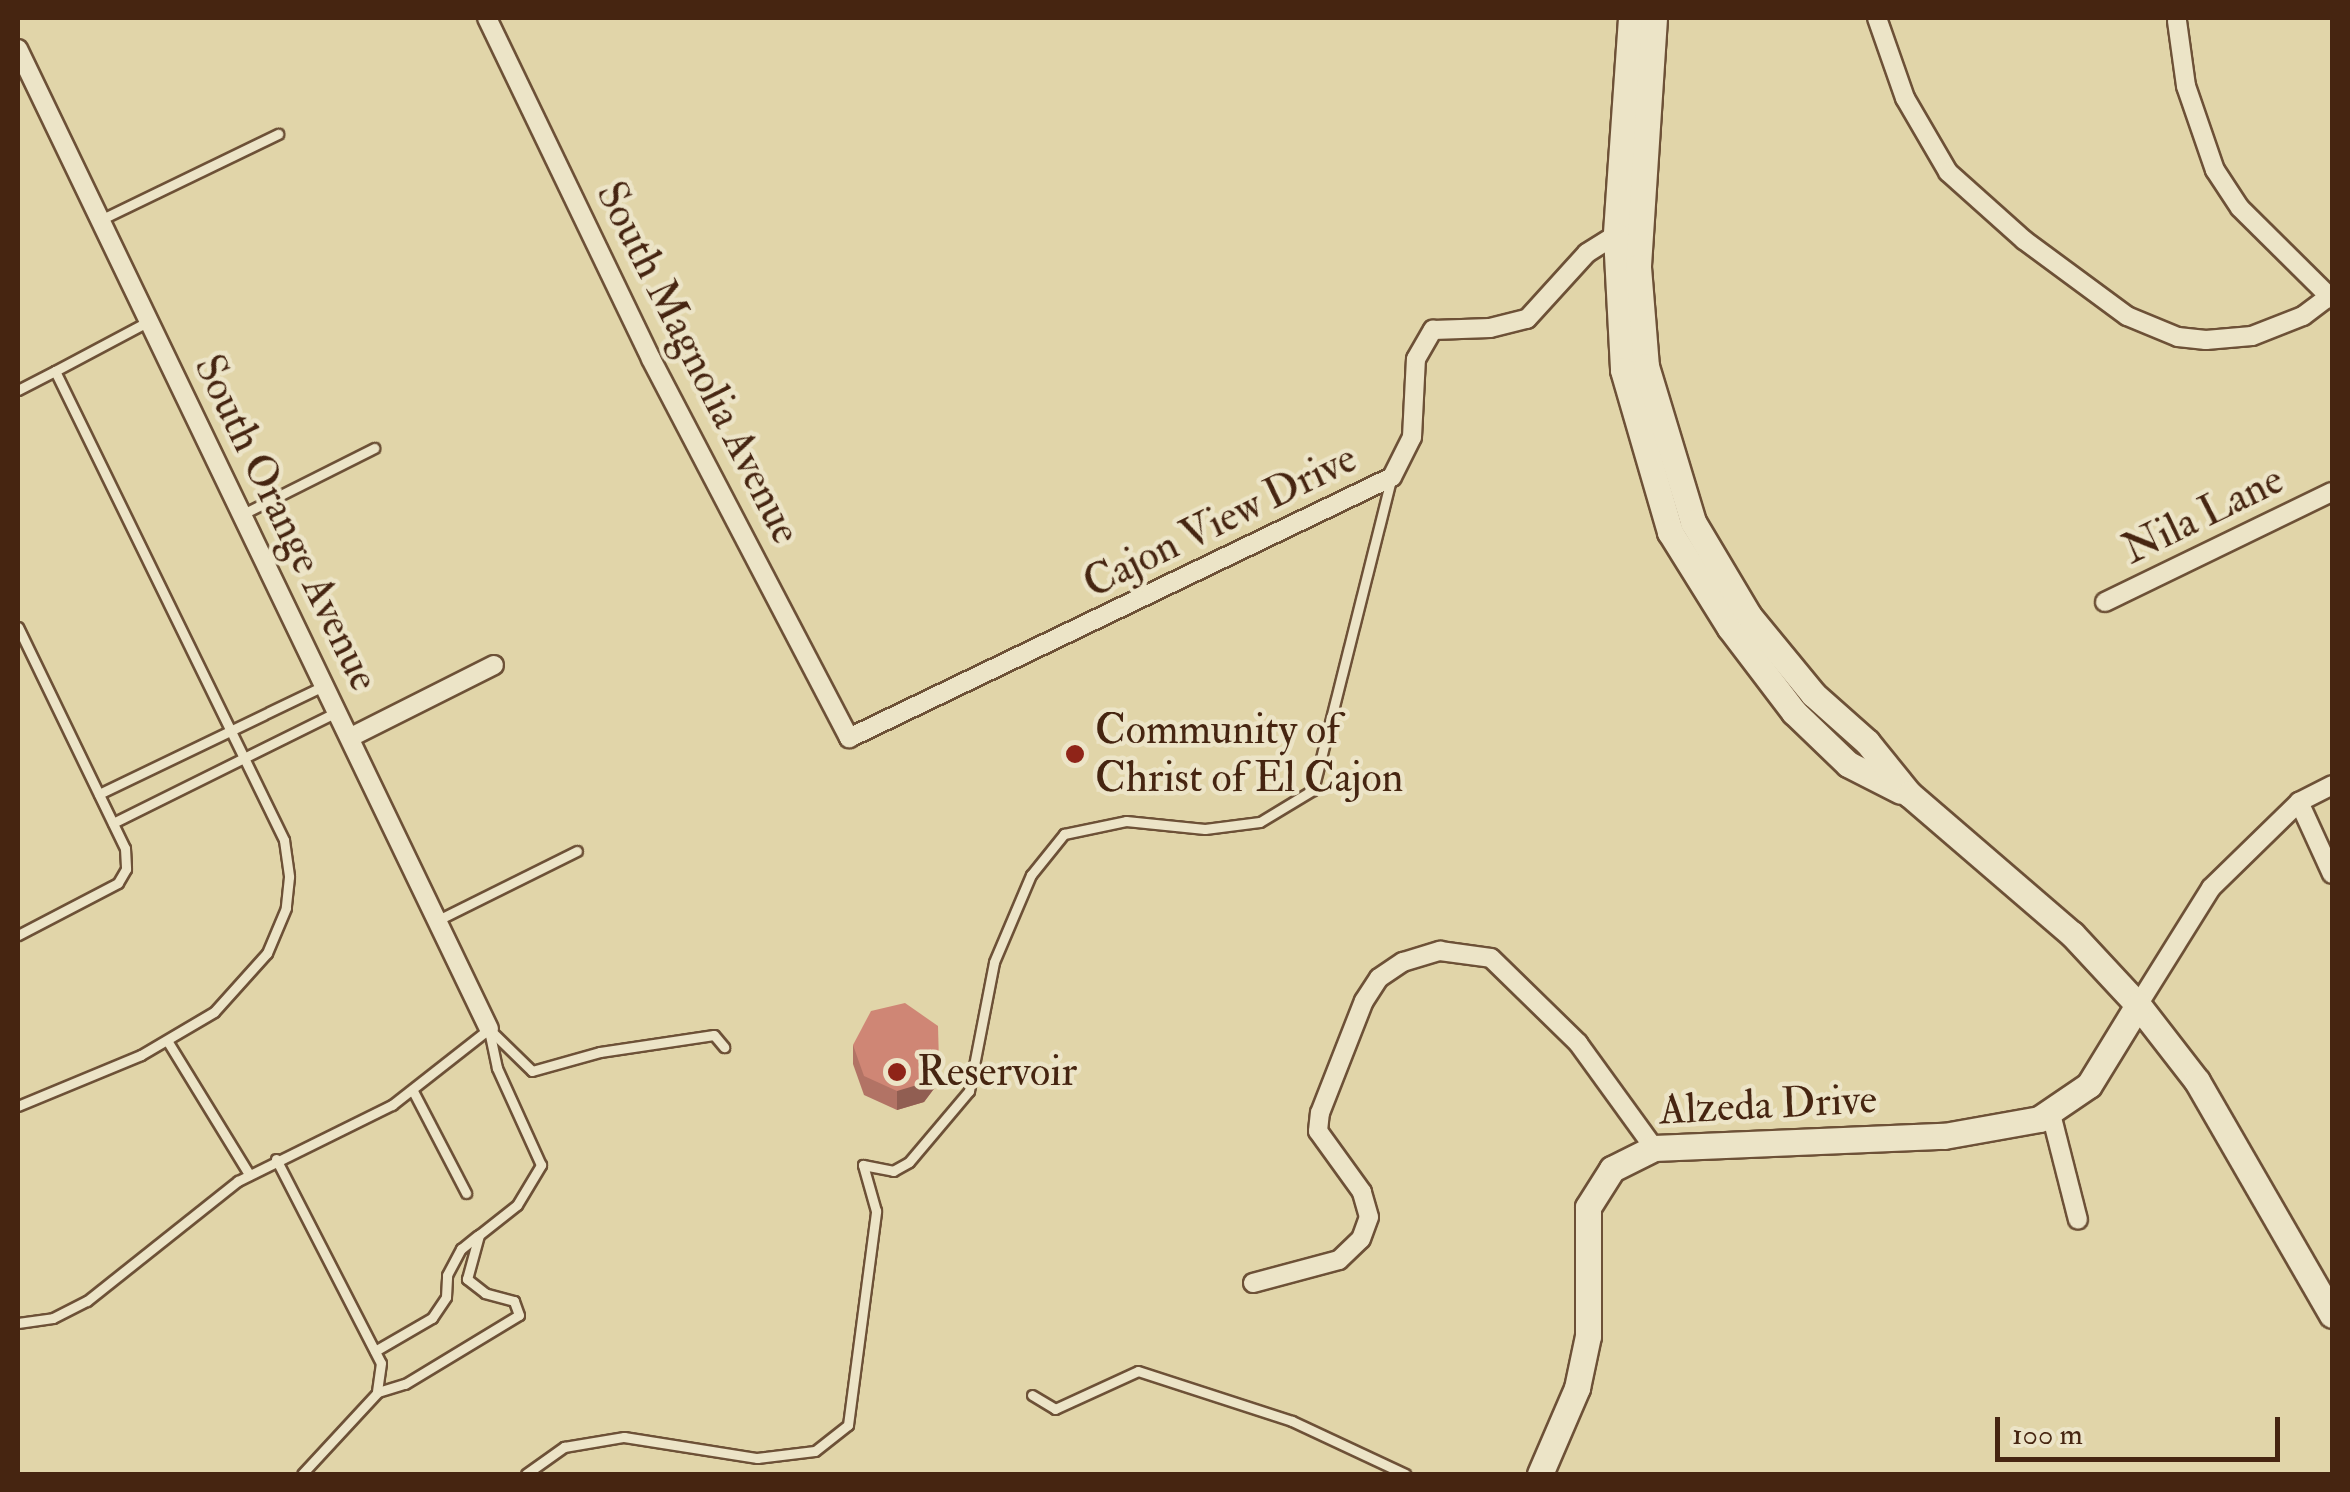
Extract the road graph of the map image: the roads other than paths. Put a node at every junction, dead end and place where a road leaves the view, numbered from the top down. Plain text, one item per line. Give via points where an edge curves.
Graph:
1 (487, 18) edge
2 (1631, 18) edge
3 (1654, 18) edge
4 (1877, 18) edge
5 (2177, 21) dead end
6 (18, 50) edge
7 (278, 134) dead end
8 (100, 220) junction
9 (1616, 236) junction
10 (2330, 298) edge
11 (148, 322) junction
12 (55, 371) junction
13 (18, 390) edge
14 (374, 448) dead end
15 (1392, 478) junction
16 (2332, 492) edge
17 (242, 514) junction
18 (2105, 602) dead end
19 (18, 627) edge
20 (494, 665) dead end
21 (326, 685) junction
22 (339, 711) junction
23 (230, 730) junction
24 (352, 738) junction
25 (848, 738) joint
26 (244, 759) junction
27 (2332, 785) edge
28 (99, 794) junction
29 (1909, 794) junction
30 (2299, 802) junction
31 (113, 823) junction
32 (577, 852) dead end
33 (2332, 874) edge
34 (438, 920) junction
35 (18, 934) edge
36 (2138, 1006) junction
37 (490, 1029) junction
38 (168, 1042) junction
39 (724, 1046) dead end
40 (413, 1091) junction
41 (18, 1106) edge
42 (2051, 1114) junction
43 (1654, 1148) junction
44 (276, 1158) junction
45 (250, 1174) junction
46 (466, 1193) dead end
47 (2078, 1220) dead end
48 (479, 1235) junction
49 (1253, 1283) dead end
50 (2332, 1315) edge
51 (18, 1323) edge
52 (375, 1351) junction
53 (378, 1392) junction
54 (1032, 1395) dead end
55 (302, 1474) edge
56 (526, 1474) edge
57 (1405, 1474) edge
58 (1540, 1474) edge

1 - 25 street, South Magnolia Avenue via 660,377
2 - 9 main road
3 - 29 main road via 1638,267 1646,366 1693,522 1782,659
4 - 10 street via 1905,98 1948,172 2024,240 2128,316 2178,337 2252,336
5 - 10 street via 2186,86 2216,170 2240,208
6 - 8 street, South Orange Avenue
7 - 8 lane
8 - 11 street, South Orange Avenue
9 - 15 street, Cajon View Drive via 1587,252 1527,318 1490,328 1433,330 1416,359 1412,437
9 - 29 main road via 1623,370 1670,532 1794,712 1848,764
11 - 12 lane
11 - 17 street, South Orange Avenue
12 - 13 lane
12 - 23 lane
14 - 17 lane
15 - 25 street, Cajon View Drive
15 - 56 lane via 1313,790 1260,822 1205,829 1126,821 1064,834 1030,875 994,962 969,1091 908,1162 893,1170 863,1166 876,1210 848,1424 815,1451 757,1458 624,1438 564,1446
16 - 18 street, Nila Lane
17 - 21 street, South Orange Avenue
19 - 28 lane
20 - 24 street
21 - 22 street, South Orange Avenue
21 - 23 lane
22 - 24 street, South Orange Avenue
22 - 26 lane
23 - 26 lane
23 - 28 lane
24 - 34 street, South Orange Avenue
26 - 31 lane
26 - 38 lane via 284,840 286,908 267,954 214,1012
27 - 30 street
28 - 31 lane
29 - 36 main road via 2072,934
30 - 33 street
30 - 36 street via 2211,888
31 - 35 lane via 125,848 118,883
32 - 34 lane
34 - 37 street, South Orange Avenue
36 - 42 main road, Alzeda Drive via 2088,1085
36 - 50 main road via 2197,1081
37 - 39 lane via 532,1071 600,1052 714,1034
37 - 40 lane
37 - 48 lane via 497,1068 542,1165 517,1205
38 - 41 lane
38 - 45 lane
40 - 44 lane
40 - 46 lane
42 - 43 main road, Alzeda Drive via 1944,1136
42 - 47 street
43 - 49 street via 1578,1043 1491,958 1440,951 1403,962 1379,978 1364,1001 1320,1113 1318,1131 1362,1192 1369,1216 1360,1239 1339,1260
43 - 58 main road, Alzeda Drive via 1612,1169 1588,1206 1588,1336 1577,1388
44 - 45 lane
44 - 52 lane
45 - 51 lane via 86,1301 53,1318
48 - 52 lane via 461,1248 432,1318
48 - 53 lane via 467,1279 485,1293 514,1301 516,1322 405,1384
52 - 53 lane via 381,1363
53 - 55 lane
54 - 57 lane via 1054,1409 1138,1371 1292,1421

